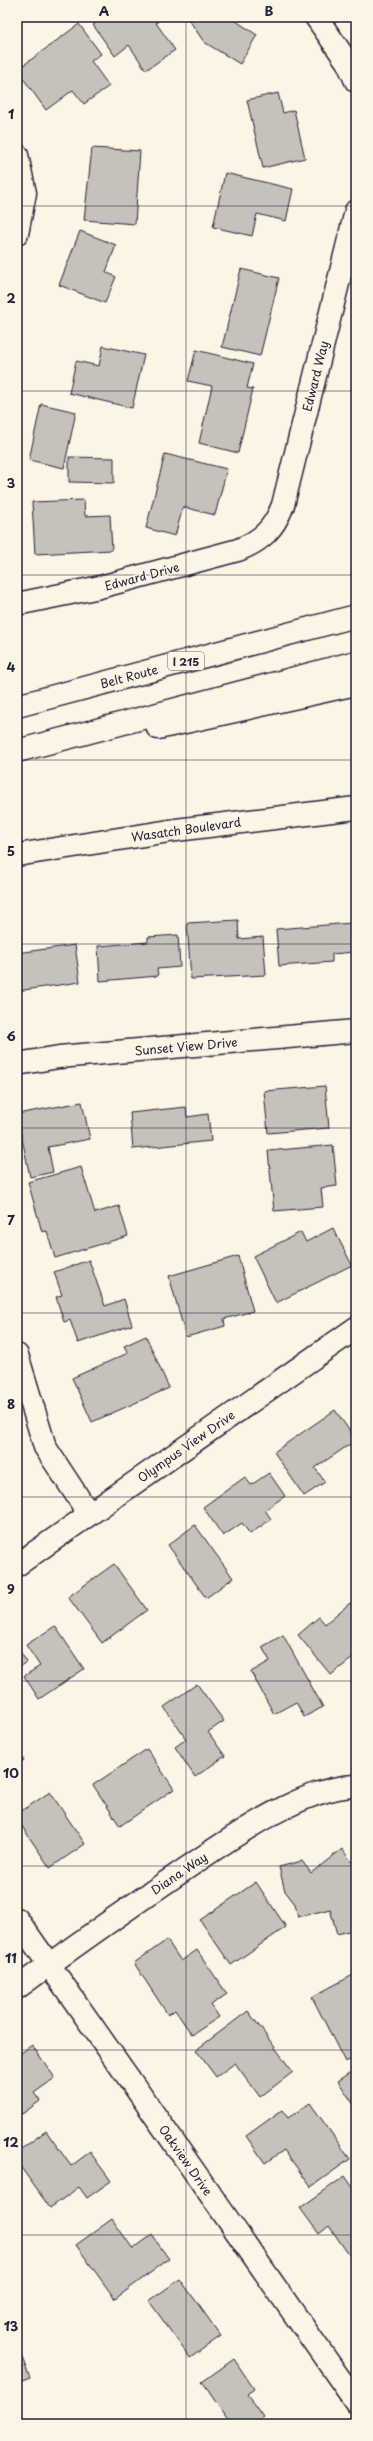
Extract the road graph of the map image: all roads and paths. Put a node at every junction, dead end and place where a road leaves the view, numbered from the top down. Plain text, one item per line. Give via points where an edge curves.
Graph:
1 (316, 17) edge
2 (356, 81) edge
3 (17, 155) edge
4 (356, 211) edge
5 (17, 234) edge
6 (264, 536) joint
7 (17, 604) edge
8 (356, 616) edge
9 (356, 662) edge
10 (356, 684) edge
11 (17, 706) edge
12 (17, 751) edge
13 (356, 808) edge
14 (17, 855) edge
15 (356, 1031) edge
16 (17, 1064) edge
17 (356, 1328) edge
18 (17, 1355) edge
19 (89, 1514) junction
20 (17, 1565) edge
21 (356, 1786) edge
22 (17, 1919) edge
23 (49, 1964) junction
24 (17, 1988) edge
25 (356, 2402) edge

1 - 2 main road via 348,63
3 - 5 main road via 25,193
4 - 6 main road, Edward Way via 283,505 272,527
6 - 7 main road, Edward Drive via 238,550 100,587
8 - 11 main road, Belt Route / I 215
9 - 12 main road
10 - 12 main road via 217,716
13 - 14 main road, Wasatch Boulevard via 176,830
15 - 16 main road, Sunset View Drive via 59,1057
17 - 19 main road, Olympus View Drive
18 - 19 main road via 45,1447
19 - 20 main road, Olympus View Drive
21 - 23 main road, Diana Way via 305,1799 251,1825
22 - 23 main road, Oakview Drive
23 - 24 main road, Diana Way
23 - 25 main road, Oakview Drive

